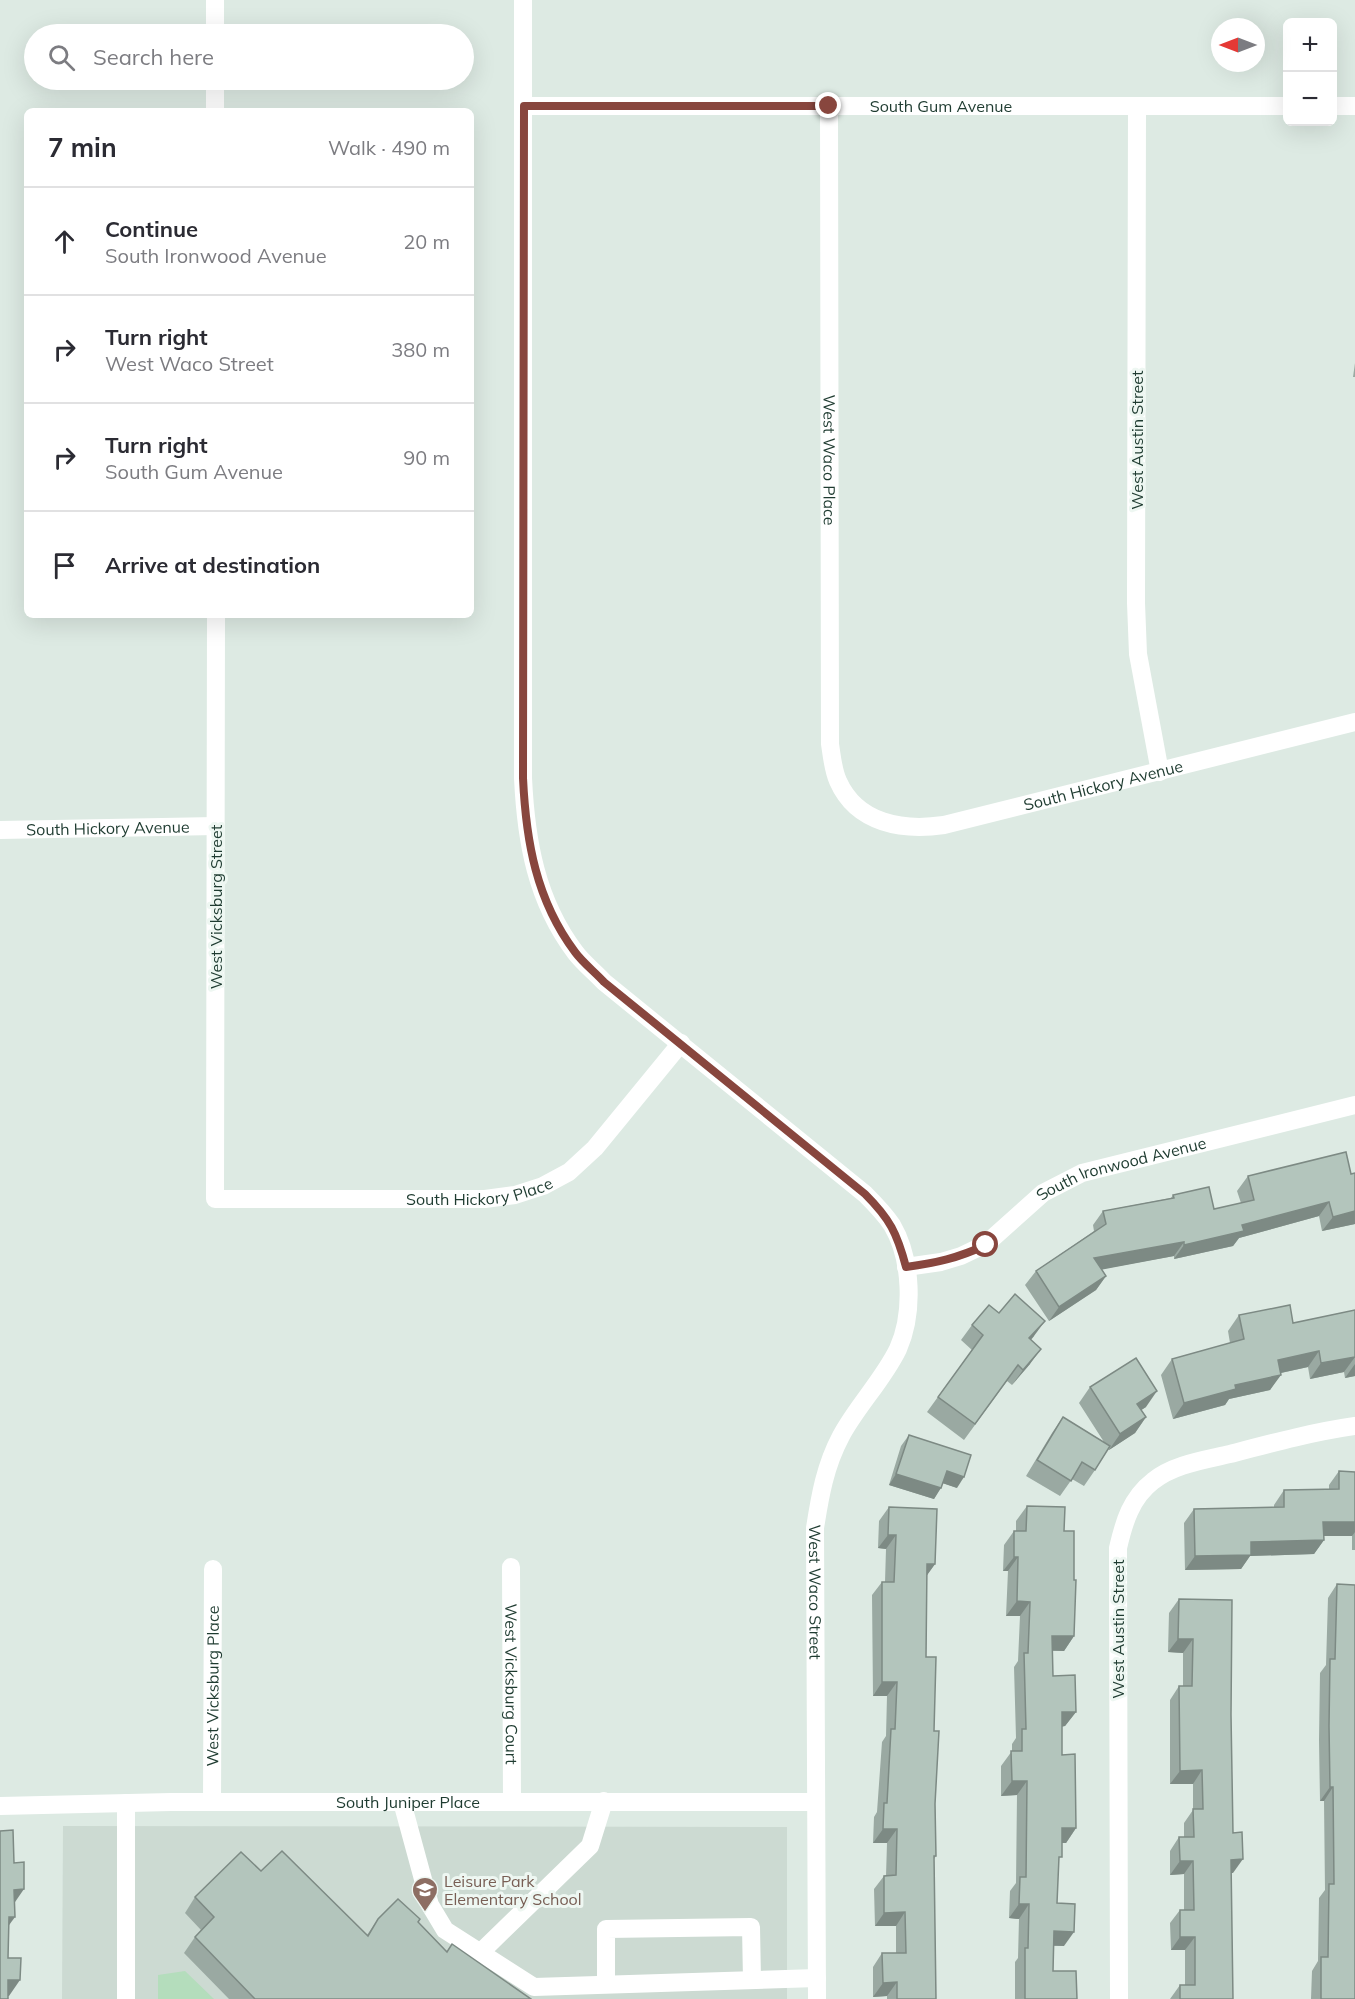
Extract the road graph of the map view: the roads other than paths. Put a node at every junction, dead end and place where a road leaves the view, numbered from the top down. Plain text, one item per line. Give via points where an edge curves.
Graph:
1 (215, 0) edge
2 (523, 0) edge
3 (215, 24) edge
4 (215, 90) edge
5 (524, 106) junction
6 (829, 106) junction
7 (1283, 106) edge
8 (1337, 106) edge
9 (1355, 106) edge
10 (1137, 107) junction
11 (215, 108) edge
12 (216, 618) edge
13 (1355, 722) edge
14 (1160, 772) junction
15 (856, 806) joint
16 (216, 826) junction
17 (0, 830) edge
18 (681, 1043) junction
19 (1355, 1105) edge
20 (215, 1199) joint
21 (906, 1267) junction
22 (1355, 1426) edge
23 (511, 1567) dead end
24 (213, 1569) dead end
25 (512, 1801) junction
26 (604, 1801) junction
27 (212, 1802) junction
28 (402, 1802) junction
29 (816, 1802) junction
30 (126, 1803) junction
31 (0, 1806) edge
32 (480, 1953) junction
33 (817, 1978) junction
34 (752, 1980) junction
35 (606, 1984) junction
36 (126, 1999) edge
37 (817, 1999) edge
38 (1119, 1999) edge

1 - 3 street
2 - 5 street, West Waco Street
4 - 11 street
5 - 6 street, South Gum Avenue
5 - 18 street, West Waco Street via 523,778 530,850 539,884 575,952 604,982
6 - 10 street, South Gum Avenue
6 - 15 street, West Waco Place via 830,744 838,781
7 - 10 street, South Gum Avenue
8 - 9 street
10 - 14 street, West Austin Street via 1136,603 1138,654
12 - 16 street, West Vicksburg Street
13 - 14 street, South Hickory Avenue
14 - 15 street, South Hickory Avenue via 923,828 881,821
16 - 17 street, South Hickory Avenue
16 - 20 street, West Vicksburg Street
18 - 20 street, South Hickory Place via 595,1148 569,1172 543,1186 485,1199
18 - 21 street, West Waco Street via 865,1194 893,1227
19 - 21 street, South Ironwood Avenue via 1082,1173 1044,1193 986,1245 940,1262
21 - 29 street, West Waco Street via 905,1329 897,1349 839,1438 822,1483 814,1552
22 - 38 street, West Austin Street via 1189,1464 1152,1481 1130,1507 1118,1548
23 - 25 street, West Vicksburg Court
24 - 27 street, West Vicksburg Place
25 - 26 street, South Juniper Place
25 - 28 street, South Juniper Place
26 - 29 street, South Juniper Place
26 - 32 street via 590,1846
27 - 28 street, South Juniper Place
27 - 30 street, South Juniper Place
28 - 32 street via 430,1905 444,1930
29 - 33 street, West Waco Street
30 - 31 street, South Juniper Place
30 - 36 street
32 - 35 street via 534,1987
33 - 34 street
33 - 37 street, West Waco Street
34 - 35 street
34 - 35 street via 751,1927 606,1929

